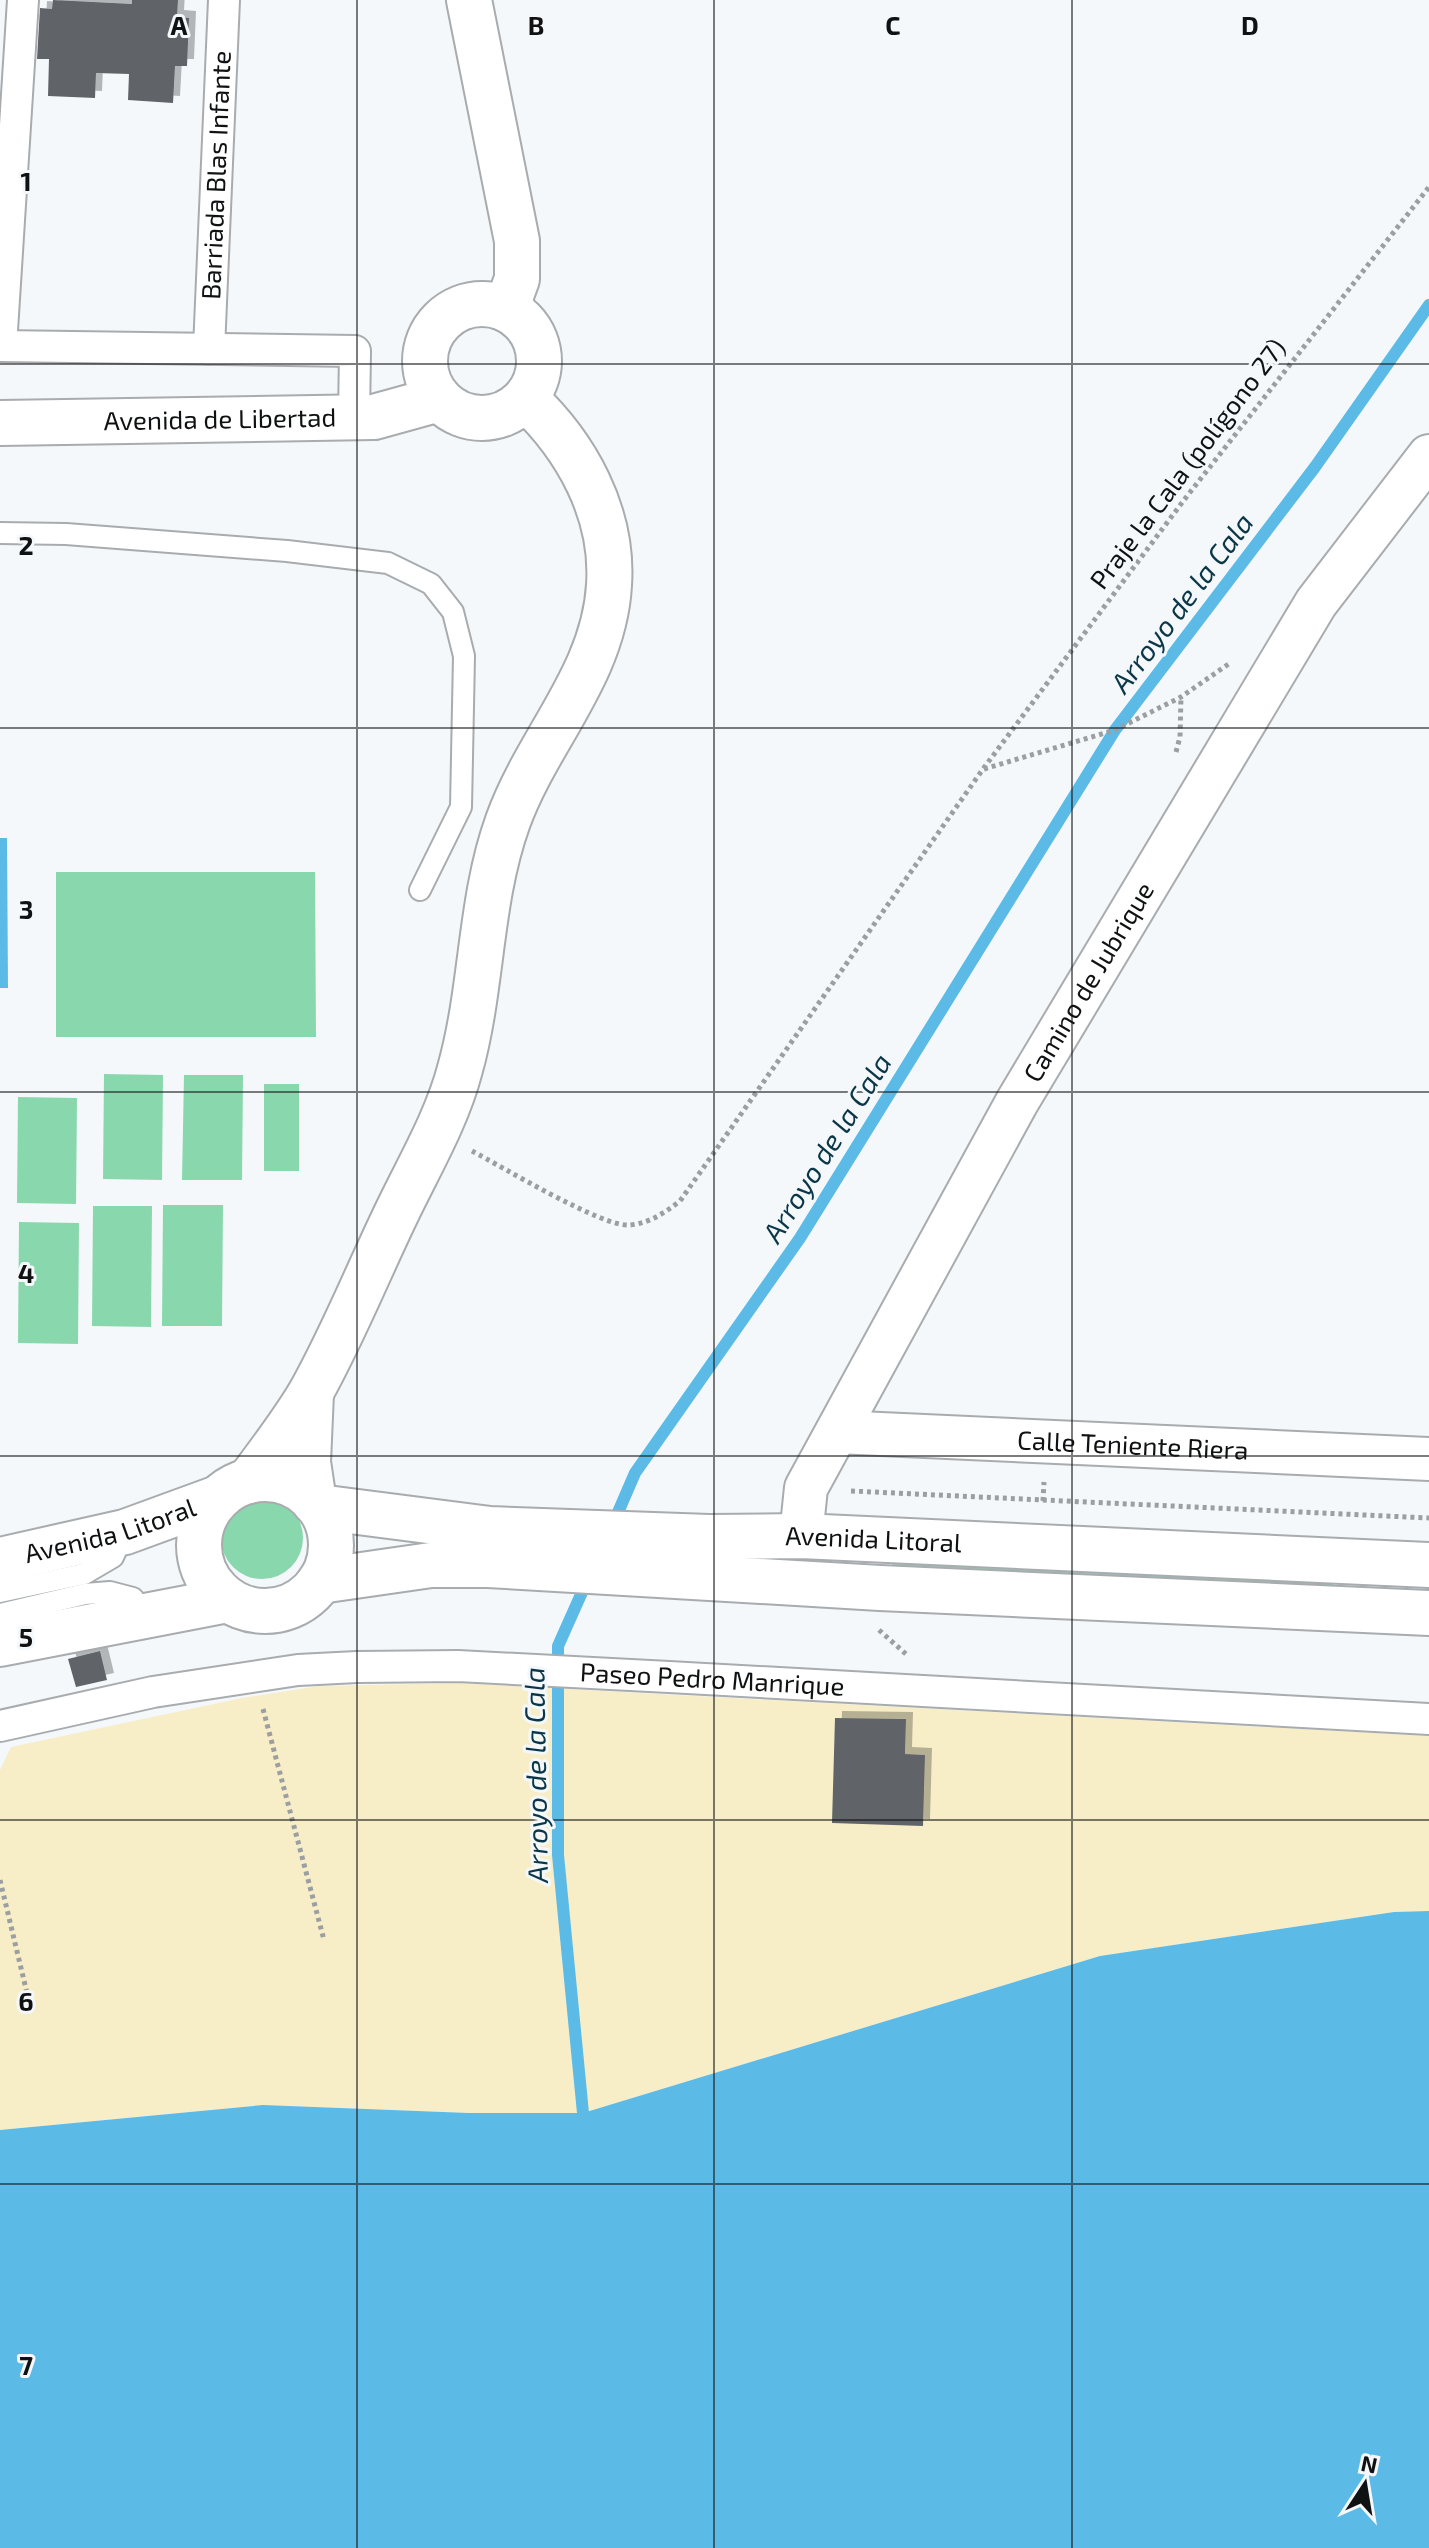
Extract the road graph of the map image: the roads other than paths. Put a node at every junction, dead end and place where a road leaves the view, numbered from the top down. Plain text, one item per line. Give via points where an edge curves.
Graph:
1 (23, 0) edge
2 (224, 0) edge
3 (469, 0) edge
4 (506, 309) junction
5 (1, 346) edge
6 (209, 349) junction
7 (439, 399) junction
8 (526, 399) junction
9 (354, 417) junction
10 (0, 423) edge
11 (1429, 456) edge
12 (0, 533) edge
13 (420, 890) dead end
14 (311, 1391) junction
15 (837, 1432) junction
16 (1429, 1459) edge
17 (234, 1489) junction
18 (316, 1505) junction
19 (125, 1532) junction
20 (801, 1536) junction
21 (489, 1547) junction
22 (710, 1557) junction
23 (0, 1560) edge
24 (1429, 1565) edge
25 (320, 1581) junction
26 (0, 1592) edge
27 (228, 1600) junction
28 (1429, 1613) edge
29 (0, 1614) edge
30 (144, 1614) junction
31 (0, 1644) edge
32 (1429, 1719) edge
33 (0, 1726) edge

1 - 5 street
2 - 6 street, Barriada Blas Infante
3 - 4 main road via 517,241 517,279
4 - 7 main road via 489,304 455,310 431,334 425,368
4 - 8 main road via 526,325 538,347 536,382
5 - 6 street
6 - 9 street via 355,351
7 - 8 main road via 473,418 511,411
7 - 9 main road, Avenida de Libertad via 374,417
8 - 14 main road via 562,438 588,483 606,541 610,584 601,636 580,686 525,782 497,852 460,1069
9 - 10 main road, Avenida de Libertad
11 - 15 street, Camino de Jubrique via 1316,603 1017,1102
12 - 13 lane via 240,547 388,563 431,584 453,612 464,656 461,807
14 - 17 main road
14 - 18 main road via 308,1462
15 - 16 street, Calle Teniente Riera
15 - 20 street, Camino de Jubrique via 806,1488
17 - 18 main road via 267,1479 284,1482
17 - 19 main road, Avenida Litoral
17 - 27 main road via 199,1532 199,1551 214,1587
18 - 21 main road, Avenida Litoral
18 - 25 main road via 328,1525 331,1544
19 - 23 main road, Avenida Litoral
19 - 26 lane via 113,1557 84,1574
20 - 22 main road, Avenida Litoral
20 - 24 main road, Avenida Litoral
21 - 22 main road, Avenida Litoral
21 - 25 main road, Avenida Litoral via 431,1565
22 - 28 main road, Avenida Litoral
25 - 27 main road via 289,1607 248,1609
27 - 30 main road
29 - 30 lane via 110,1592 133,1598
30 - 31 main road
32 - 33 street, Paseo Pedro Manrique via 458,1666 298,1670 153,1692

